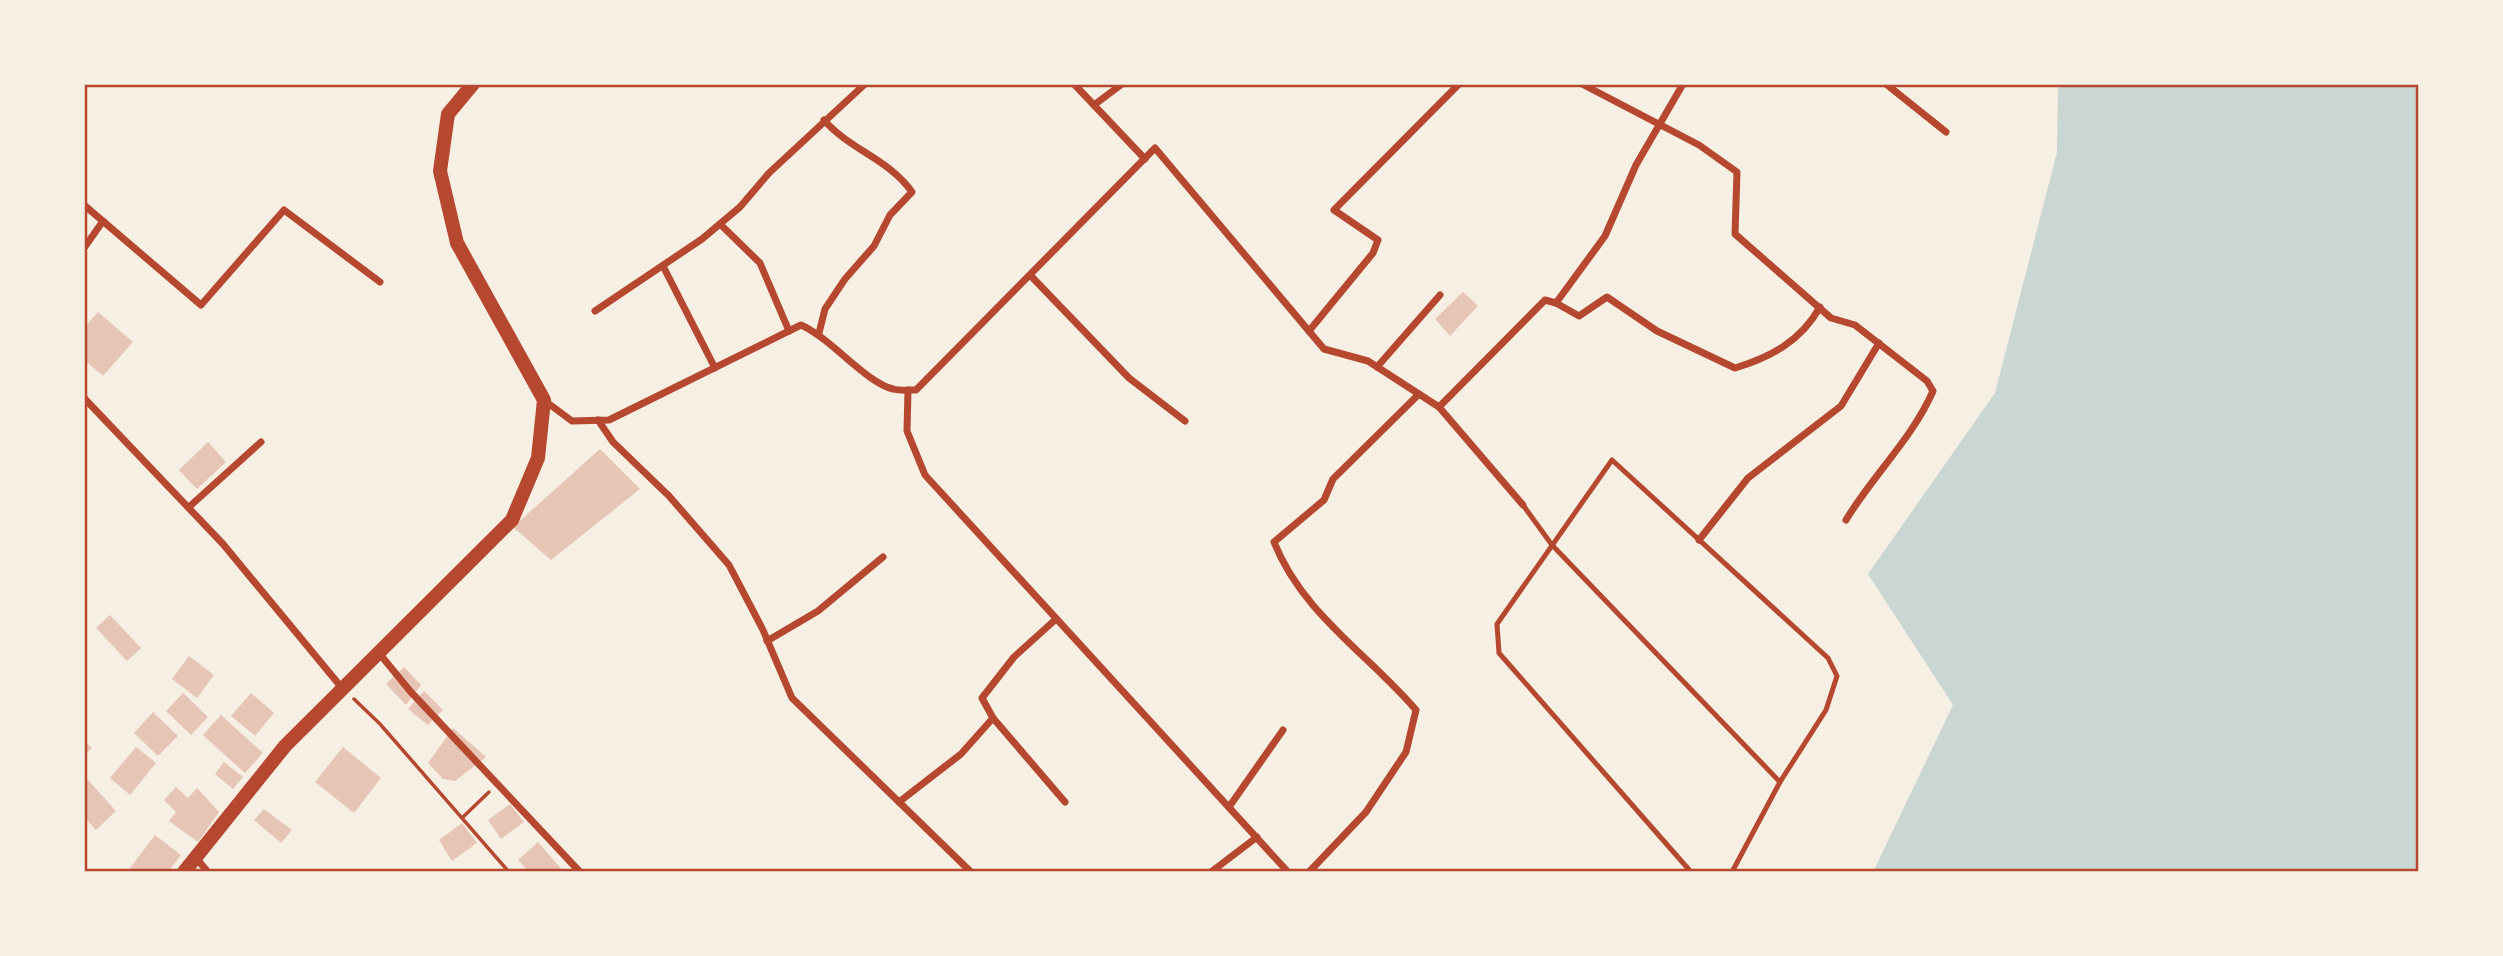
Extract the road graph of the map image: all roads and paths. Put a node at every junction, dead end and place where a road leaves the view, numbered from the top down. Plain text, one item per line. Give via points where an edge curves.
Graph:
1 (473, 84) edge
2 (865, 84) edge
3 (1074, 84) edge
4 (1122, 84) edge
5 (1459, 84) edge
6 (1582, 84) edge
7 (1683, 84) edge
8 (1886, 84) edge
9 (1094, 105) junction
10 (824, 120) junction
11 (1657, 125) junction
12 (1946, 132) dead end
13 (1145, 159) junction
14 (84, 205) edge
15 (103, 221) junction
16 (720, 224) junction
17 (84, 248) edge
18 (663, 266) junction
19 (1031, 276) junction
20 (380, 282) dead end
21 (1440, 295) dead end
22 (1556, 303) junction
23 (1819, 307) junction
24 (595, 311) dead end
25 (789, 331) junction
26 (1309, 331) junction
27 (819, 333) junction
28 (1879, 343) junction
29 (1377, 367) junction
30 (715, 368) junction
31 (908, 390) junction
32 (1419, 394) junction
33 (84, 398) edge
34 (544, 400) junction
35 (1438, 407) junction
36 (598, 420) junction
37 (1185, 421) dead end
38 (261, 442) dead end
39 (1523, 505) joint
40 (189, 507) junction
41 (1846, 520) dead end
42 (1699, 540) junction
43 (1552, 545) junction
44 (883, 556) dead end
45 (1056, 619) junction
46 (767, 641) junction
47 (379, 653) junction
48 (342, 688) junction
49 (993, 718) junction
50 (1283, 730) dead end
51 (1780, 782) junction
52 (498, 783) junction
53 (899, 802) junction
54 (1065, 802) dead end
55 (1229, 807) junction
56 (463, 817) junction
57 (1257, 837) junction
58 (196, 858) junction
59 (184, 872) edge
60 (208, 872) edge
61 (509, 872) edge
62 (580, 872) edge
63 (971, 872) edge
64 (1211, 872) edge
65 (1288, 872) edge
66 (1309, 872) edge
67 (1691, 872) edge
68 (1732, 872) edge

1 - 34 main road via 448,114 440,171 457,243
2 - 10 street
3 - 9 street
4 - 9 street
5 - 26 street via 1334,211 1378,240 1373,253
6 - 11 street
7 - 11 street
8 - 12 street
9 - 13 street
10 - 16 street
10 - 27 street via 840,139 901,176 912,192 890,215 874,246 825,309
11 - 22 street via 1605,236
11 - 23 street via 1699,145 1737,172 1735,234
13 - 19 street
13 - 26 street via 1155,148
14 - 15 street
15 - 17 street
15 - 20 street via 201,305 284,210
16 - 18 street
16 - 25 street via 760,263
18 - 24 street
18 - 30 street
19 - 31 street via 916,390
19 - 37 street via 1129,378
21 - 29 street
22 - 23 street via 1579,316 1607,297 1657,331 1735,368 1768,358 1810,325
22 - 35 street via 1545,300
23 - 28 street
25 - 27 street via 801,325
25 - 30 street
26 - 29 street via 1324,349
27 - 31 street via 864,372 892,389
28 - 41 street via 1933,391 1920,421
28 - 42 street via 1841,407 1748,478
29 - 32 street
30 - 36 street via 609,420
31 - 45 street via 907,431 925,475
32 - 35 street
32 - 66 street via 1333,479 1324,500 1274,542 1285,571 1322,617 1416,710 1406,752 1366,812
33 - 40 street
34 - 36 street via 572,421
34 - 47 main road via 538,458 512,520
35 - 39 street
36 - 46 street via 612,442 669,496 729,565
38 - 40 street
39 - 43 lane
40 - 48 street
42 - 43 lane via 1612,460
42 - 51 lane via 1828,658 1837,677 1826,710
43 - 51 lane
43 - 67 lane via 1497,624 1499,653
44 - 46 street via 818,611
45 - 49 street via 1014,657 982,698
45 - 55 street
46 - 53 street via 792,698
47 - 48 main road
47 - 52 street
48 - 56 path
48 - 58 main road via 285,746
49 - 53 street via 961,754
49 - 54 street
50 - 55 street
51 - 68 lane
52 - 56 path
52 - 62 street
53 - 63 street
55 - 57 street
56 - 61 path
57 - 64 street
57 - 65 street
58 - 59 main road
58 - 60 street

